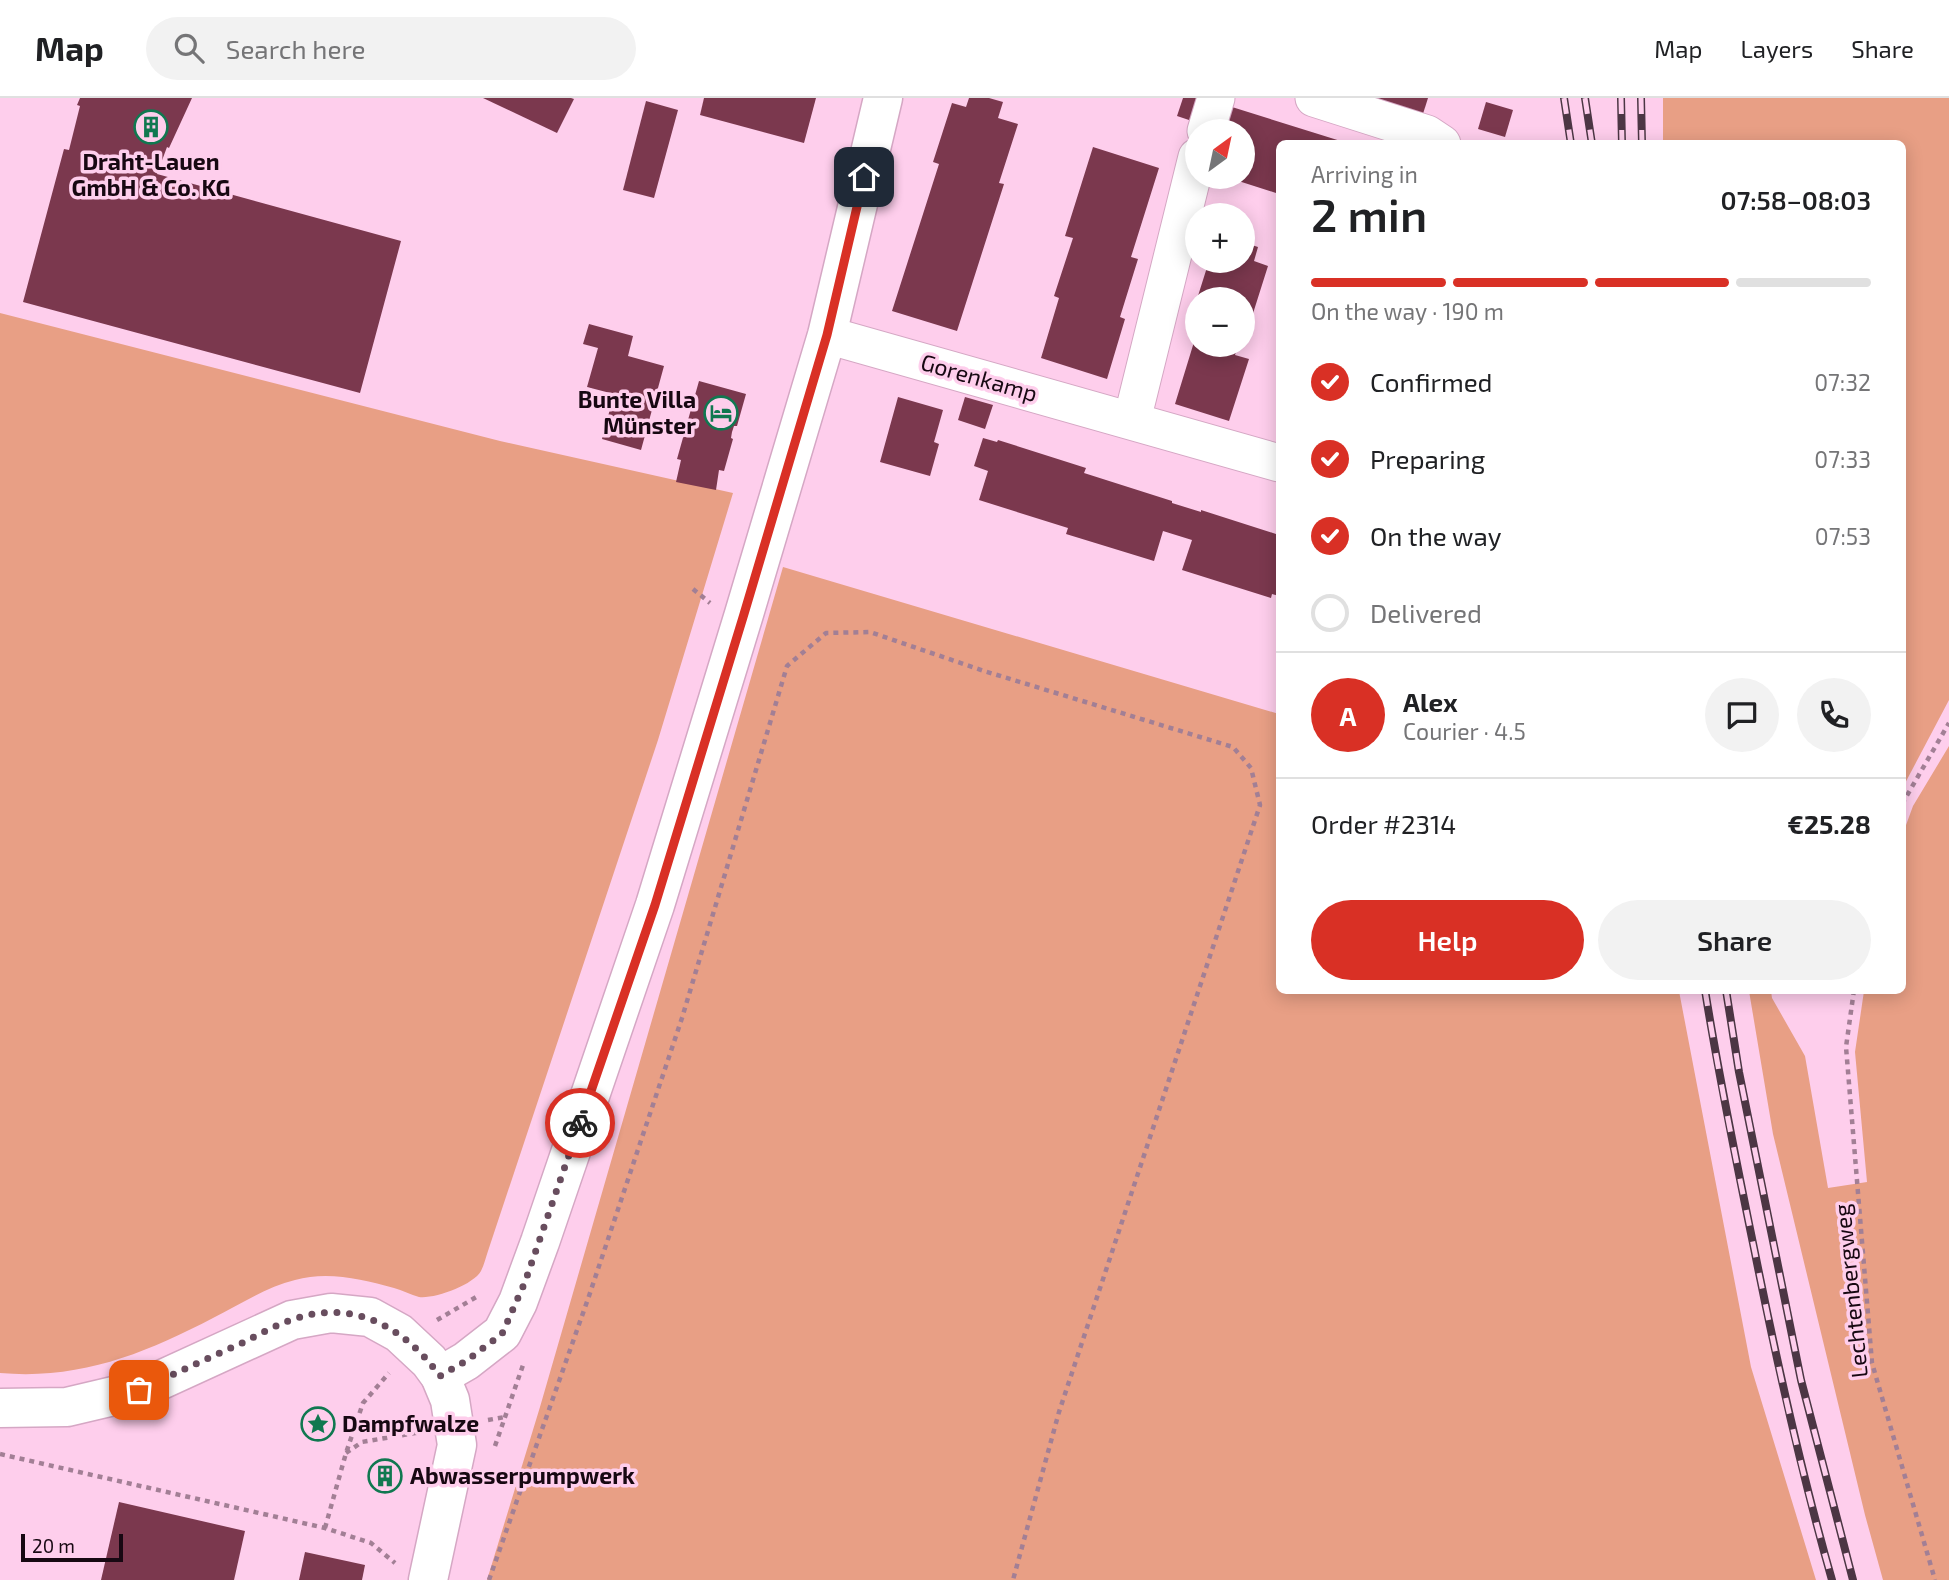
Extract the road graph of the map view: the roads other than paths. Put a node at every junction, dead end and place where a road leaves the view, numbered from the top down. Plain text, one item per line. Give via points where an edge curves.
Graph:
1 (883, 98) edge
2 (1216, 98) edge
3 (1314, 98) edge
4 (1210, 119) edge
5 (1436, 140) edge
6 (1189, 189) edge
7 (827, 335) junction
8 (1132, 420) junction
9 (1276, 462) edge
10 (429, 1351) junction
11 (0, 1408) edge
12 (413, 1577) edge

1 - 7 street
2 - 4 street
3 - 5 street
6 - 8 street
7 - 8 street, Gorenkamp
7 - 10 street via 655,905 522,1290 502,1334 466,1361
8 - 9 street, Gorenkamp
10 - 11 street via 370,1317 331,1313 292,1320 139,1390 67,1407
10 - 12 street via 450,1400 457,1446

